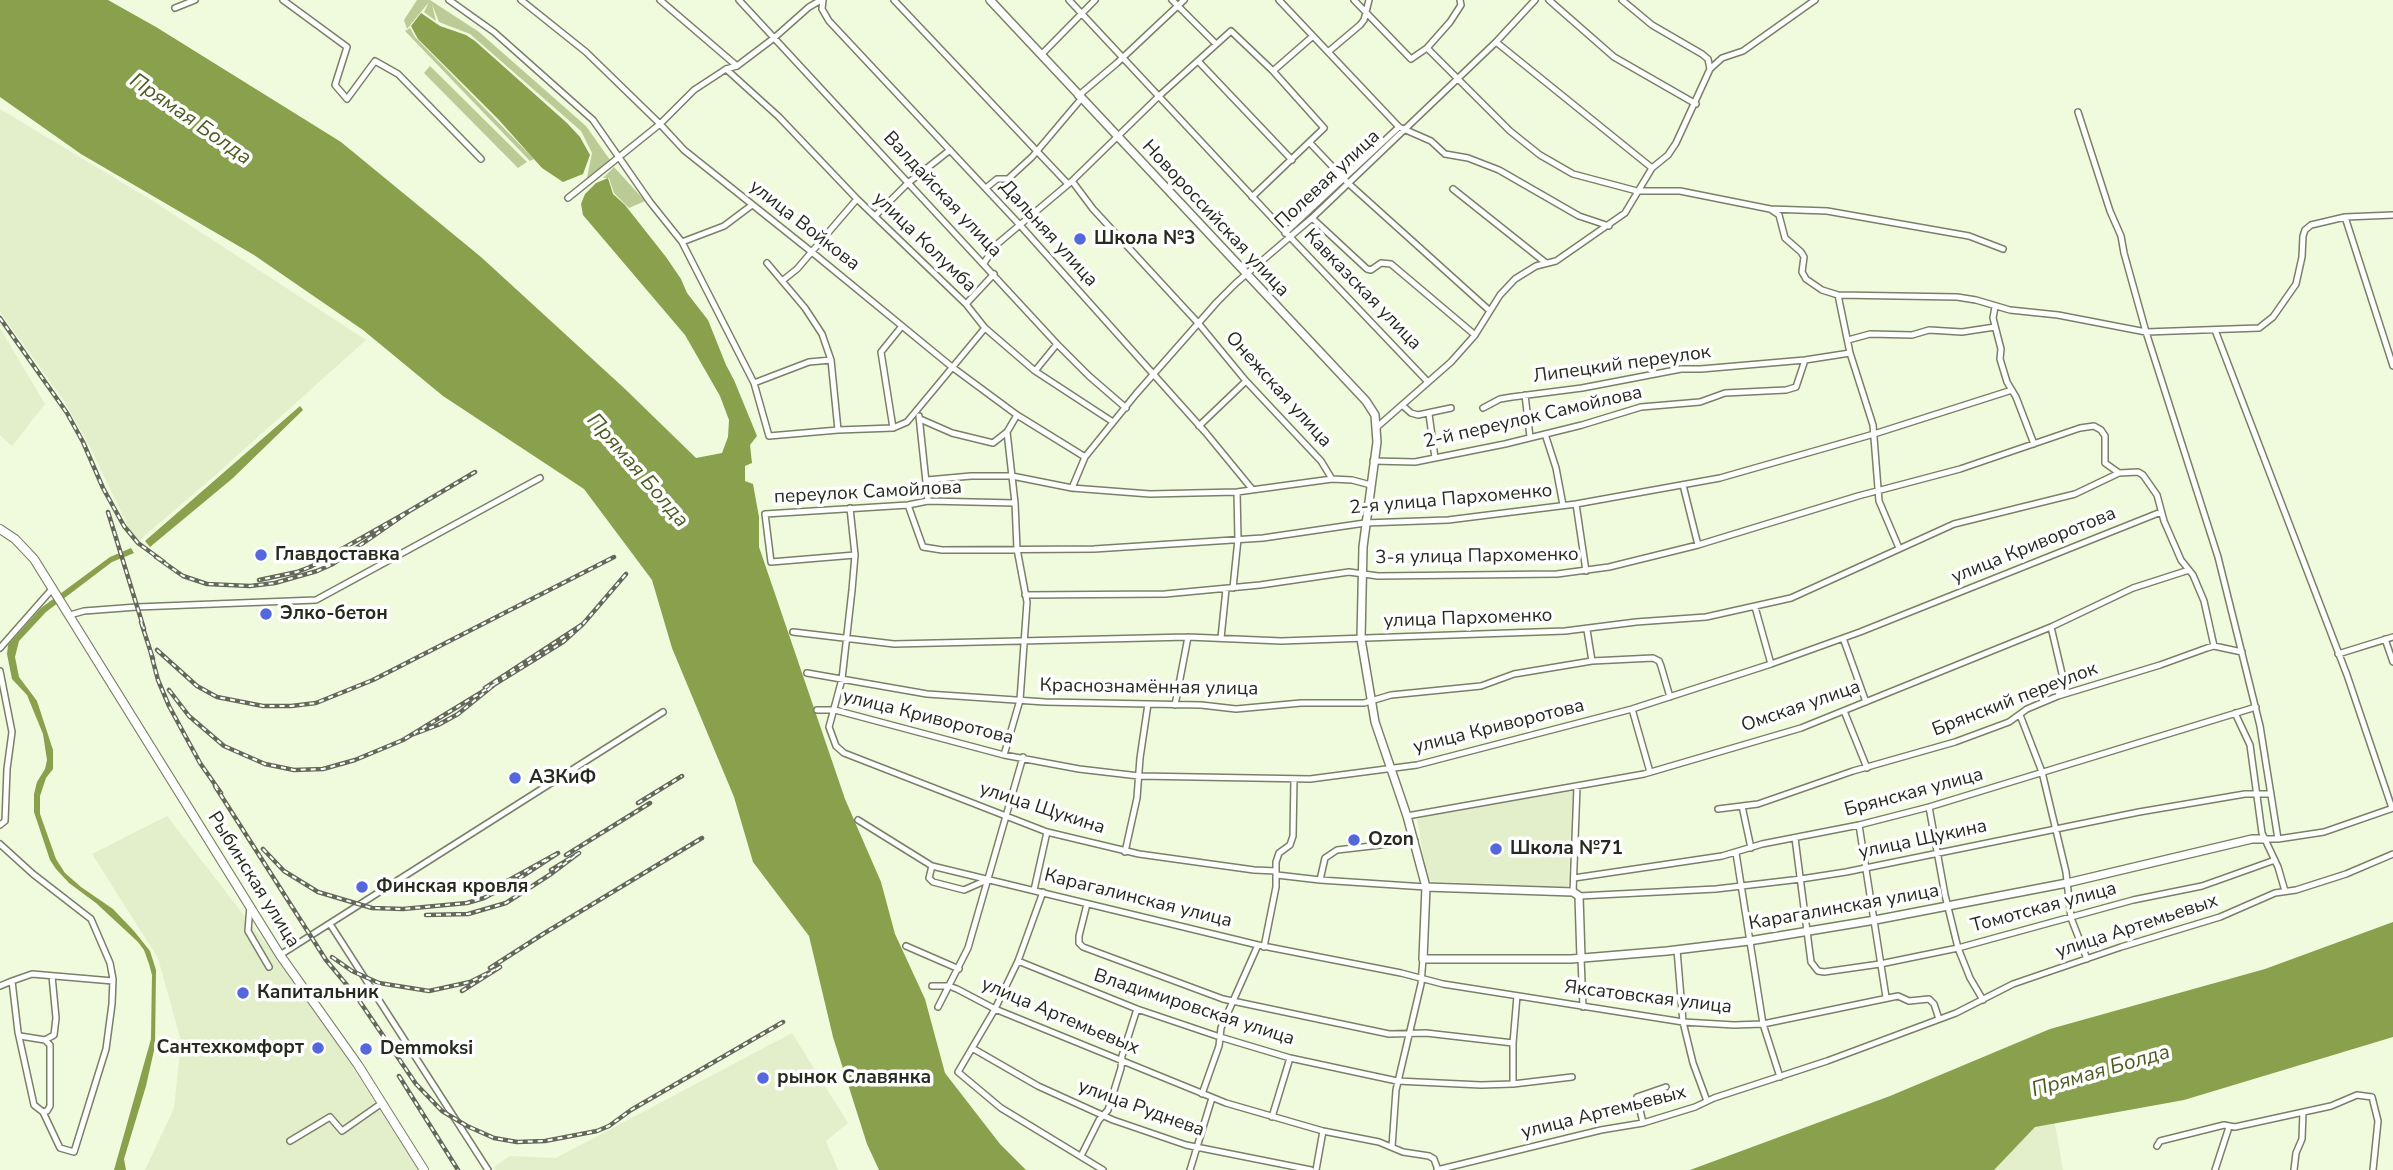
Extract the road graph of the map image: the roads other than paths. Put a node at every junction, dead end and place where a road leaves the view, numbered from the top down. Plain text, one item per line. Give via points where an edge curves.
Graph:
1 (176, 0) edge
2 (195, 0) edge
3 (283, 0) edge
4 (297, 0) edge
5 (450, 0) edge
6 (521, 0) edge
7 (660, 0) edge
8 (739, 0) edge
9 (802, 0) edge
10 (822, 0) edge
11 (894, 0) edge
12 (990, 0) edge
13 (1069, 0) edge
14 (1095, 0) edge
15 (1172, 0) edge
16 (1184, 0) edge
17 (1279, 0) edge
18 (1354, 0) edge
19 (1369, 0) edge
20 (1460, 0) edge
21 (1535, 0) edge
22 (1549, 0) edge
23 (1622, 0) edge
24 (1815, 0) edge
25 (184, 5) junction
26 (292, 6) junction
27 (1178, 6) junction
28 (809, 7) junction
29 (175, 8) dead end
30 (1082, 14) junction
31 (1366, 14) junction
32 (1313, 36) junction
33 (774, 38) junction
34 (1496, 42) junction
35 (1216, 44) junction
36 (1427, 48) junction
37 (1328, 52) junction
38 (1041, 55) junction
39 (1123, 58) junction
40 (1198, 61) junction
41 (737, 66) junction
42 (726, 69) junction
43 (1710, 69) junction
44 (1273, 71) junction
45 (1458, 79) junction
46 (1159, 96) junction
47 (1080, 97) junction
48 (1696, 104) junction
49 (2078, 112) dead end
50 (660, 124) junction
51 (1402, 128) junction
52 (1118, 138) junction
53 (1310, 143) junction
54 (950, 150) junction
55 (1036, 150) junction
56 (618, 158) junction
57 (481, 159) dead end
58 (1292, 160) junction
59 (1652, 168) junction
60 (1346, 181) junction
61 (908, 183) junction
62 (1070, 183) junction
63 (986, 188) junction
64 (1453, 189) dead end
65 (1637, 191) junction
66 (1252, 197) junction
67 (568, 198) dead end
68 (857, 200) junction
69 (752, 205) junction
70 (1770, 209) junction
71 (2393, 215) edge
72 (876, 216) junction
73 (2345, 217) junction
74 (1312, 218) junction
75 (1019, 224) junction
76 (1609, 226) junction
77 (1287, 235) junction
78 (682, 242) junction
79 (2003, 250) dead end
80 (811, 253) junction
81 (767, 263) dead end
82 (984, 263) junction
83 (1546, 263) junction
84 (994, 274) junction
85 (1246, 274) junction
86 (782, 281) junction
87 (1838, 295) junction
88 (966, 304) junction
89 (1996, 307) junction
90 (1490, 311) junction
91 (1199, 324) junction
92 (902, 326) junction
93 (1995, 327) junction
94 (985, 328) junction
95 (2215, 330) junction
96 (2146, 332) junction
97 (1475, 335) junction
98 (1848, 340) junction
99 (1058, 344) junction
100 (1850, 353) junction
101 (831, 360) junction
102 (1805, 360) junction
103 (2393, 366) edge
104 (952, 367) junction
105 (1035, 371) junction
106 (1154, 375) junction
107 (1246, 381) junction
108 (1428, 382) junction
109 (754, 383) junction
110 (2012, 390) junction
111 (1525, 395) junction
112 (1402, 405) junction
113 (1126, 408) junction
114 (1451, 408) dead end
115 (1483, 408) dead end
116 (917, 410) junction
117 (1429, 414) junction
118 (1017, 415) junction
119 (920, 419) junction
120 (1114, 422) junction
121 (1199, 426) junction
122 (1377, 427) junction
123 (893, 428) junction
124 (838, 429) junction
125 (1007, 432) junction
126 (1545, 434) junction
127 (1874, 434) junction
128 (1530, 437) junction
129 (2034, 444) junction
130 (1085, 457) junction
131 (1435, 458) junction
132 (1373, 461) junction
133 (2119, 473) junction
134 (1012, 476) junction
135 (540, 478) dead end
136 (1332, 479) junction
137 (927, 480) junction
138 (1371, 485) junction
139 (1683, 485) junction
140 (1072, 488) junction
141 (1252, 489) junction
142 (1878, 491) junction
143 (1237, 492) junction
144 (928, 501) junction
145 (1015, 503) junction
146 (1576, 504) junction
147 (908, 505) junction
148 (1563, 505) junction
149 (850, 508) junction
150 (2161, 512) junction
151 (1365, 523) junction
152 (0, 529) edge
153 (1238, 539) junction
154 (1698, 545) junction
155 (1899, 548) junction
156 (1017, 549) junction
157 (855, 555) junction
158 (2189, 570) junction
159 (1586, 571) junction
160 (1362, 573) junction
161 (53, 588) junction
162 (1229, 588) junction
163 (1025, 595) junction
164 (1755, 607) junction
165 (70, 615) junction
166 (2050, 627) junction
167 (1587, 630) junction
168 (793, 632) dead end
169 (1188, 637) junction
170 (2393, 637) edge
171 (847, 638) junction
172 (1221, 638) junction
173 (1843, 638) junction
174 (1361, 639) junction
175 (2385, 639) junction
176 (1026, 642) junction
177 (2214, 646) junction
178 (0, 648) edge
179 (2242, 652) junction
180 (2338, 654) junction
181 (1592, 661) junction
182 (2393, 662) edge
183 (1771, 664) junction
184 (0, 671) edge
185 (807, 673) dead end
186 (842, 679) junction
187 (2059, 696) junction
188 (1670, 697) junction
189 (1020, 700) junction
190 (1370, 700) junction
191 (1866, 702) junction
192 (1149, 704) junction
193 (1175, 705) junction
194 (2256, 707) junction
195 (1632, 709) junction
196 (817, 710) dead end
197 (835, 710) junction
198 (1844, 711) junction
199 (663, 712) dead end
200 (2235, 713) junction
201 (2020, 715) junction
202 (1004, 755) junction
203 (1023, 757) junction
204 (1389, 768) junction
205 (1867, 768) junction
206 (1650, 772) junction
207 (2042, 772) junction
208 (1139, 776) junction
209 (1294, 779) junction
210 (1577, 787) junction
211 (2255, 793) junction
212 (2271, 794) junction
213 (1742, 806) junction
214 (1929, 807) junction
215 (2393, 808) edge
216 (1718, 809) dead end
217 (1407, 816) junction
218 (1007, 817) junction
219 (858, 820) dead end
220 (0, 825) edge
221 (1859, 825) junction
222 (2056, 828) junction
223 (1047, 832) junction
224 (1795, 838) junction
225 (2264, 839) junction
226 (2278, 839) junction
227 (1415, 841) junction
228 (0, 844) edge
229 (1751, 848) junction
230 (1125, 852) junction
231 (1736, 853) junction
232 (1937, 853) junction
233 (2393, 854) edge
234 (2275, 860) junction
235 (932, 866) junction
236 (1867, 868) junction
237 (1276, 873) junction
238 (1574, 878) junction
239 (989, 879) junction
240 (1801, 879) junction
241 (1320, 880) junction
242 (2067, 883) junction
243 (1740, 886) junction
244 (1426, 887) junction
245 (1034, 890) junction
246 (2285, 891) junction
247 (1043, 892) junction
248 (1576, 894) junction
249 (1087, 904) junction
250 (250, 906) junction
251 (1948, 906) junction
252 (2071, 918) junction
253 (1875, 920) junction
254 (330, 923) junction
255 (1807, 931) junction
256 (1749, 941) junction
257 (906, 946) dead end
258 (1261, 946) junction
259 (1958, 948) junction
260 (1677, 950) junction
261 (280, 955) junction
262 (1581, 958) junction
263 (1423, 959) junction
264 (2087, 959) junction
265 (1018, 961) junction
266 (1880, 964) junction
267 (269, 967) dead end
268 (959, 969) junction
269 (52, 976) junction
270 (1422, 978) junction
271 (12, 981) junction
272 (113, 981) junction
273 (0, 986) edge
274 (932, 986) dead end
275 (949, 986) junction
276 (1517, 996) junction
277 (1886, 997) junction
278 (1983, 1000) junction
279 (1233, 1001) junction
280 (938, 1007) dead end
281 (1583, 1007) junction
282 (995, 1009) junction
283 (1136, 1009) junction
284 (1938, 1019) junction
285 (1683, 1022) junction
286 (1763, 1024) junction
287 (1410, 1033) junction
288 (20, 1036) junction
289 (1220, 1037) junction
290 (45, 1040) junction
291 (1513, 1043) junction
292 (972, 1048) junction
293 (1290, 1058) junction
294 (1121, 1062) junction
295 (1572, 1077) dead end
296 (1780, 1077) junction
297 (1397, 1081) junction
298 (1513, 1084) junction
299 (1665, 1087) dead end
300 (1202, 1094) junction
301 (1212, 1098) junction
302 (1707, 1101) junction
303 (382, 1103) junction
304 (43, 1112) junction
305 (2303, 1112) junction
306 (1104, 1116) junction
307 (1272, 1117) junction
308 (1643, 1123) junction
309 (2229, 1127) junction
310 (1323, 1130) junction
311 (290, 1141) dead end
312 (2157, 1146) dead end
313 (1196, 1147) junction
314 (1392, 1147) junction
315 (1081, 1156) junction
316 (424, 1170) edge
317 (488, 1170) edge
318 (1102, 1170) edge
319 (1190, 1170) edge
320 (1314, 1170) edge
321 (1438, 1170) edge
322 (2215, 1170) edge
323 (2294, 1170) edge
324 (2373, 1170) edge

1 - 25 street
2 - 25 street
3 - 26 street
4 - 26 street
5 - 56 street via 494,32 593,120
6 - 50 street, улица Войкова via 586,52
7 - 41 street
8 - 33 street, Валдайская улица
9 - 28 street
10 - 28 street
10 - 54 street, Дальняя улица via 829,20
11 - 55 street, Онежская улица
12 - 38 street, Новороссийская улица
13 - 30 street
14 - 30 street
15 - 27 street
16 - 27 street
17 - 32 street
18 - 31 street
19 - 31 street
20 - 36 street via 1450,22
21 - 34 street, Полевая улица
22 - 48 street via 1614,57
23 - 43 street via 1652,25 1702,54
24 - 43 street
25 - 29 street
26 - 57 street via 347,47 335,85 347,99 375,61 398,74
27 - 35 street
27 - 39 street
28 - 33 street
30 - 38 street
30 - 39 street, Кавказская улица
31 - 36 street via 1411,59
31 - 37 street via 1360,25
32 - 37 street
32 - 44 street
33 - 41 street
33 - 61 street, Валдайская улица
34 - 45 street, Полевая улица
34 - 59 street
35 - 40 street
35 - 44 street via 1231,31
36 - 45 street
37 - 51 street
38 - 47 street, Новороссийская улица
39 - 46 street, Кавказская улица
39 - 47 street
40 - 46 street
40 - 58 street
41 - 42 street
42 - 50 street via 694,90
42 - 68 street, улица Колумба via 779,117
43 - 48 street
44 - 53 street via 1322,125 1322,132
45 - 51 street, Полевая улица
45 - 65 street via 1510,131 1556,166
46 - 52 street
46 - 66 street, Кавказская улица
47 - 52 street, Новороссийская улица
47 - 55 street
48 - 59 street via 1668,155
49 - 96 street via 2121,236
50 - 56 street
50 - 69 street, улица Войкова via 684,150
51 - 60 street, Полевая улица
51 - 76 street via 1431,141 1446,154 1499,170 1578,216
52 - 62 street
52 - 85 street, Новороссийская улица
53 - 58 street
53 - 60 street
54 - 61 street
54 - 63 street, Дальняя улица
55 - 62 street, Онежская улица
55 - 63 street via 1008,179 997,179
56 - 67 street
56 - 78 street
58 - 66 street
59 - 65 street
60 - 74 street, Полевая улица
60 - 77 street
60 - 90 street
61 - 72 street
61 - 82 street, Валдайская улица
62 - 75 street
62 - 91 street, Онежская улица
63 - 75 street, Дальняя улица
64 - 83 street
65 - 70 street via 1680,191
65 - 76 street via 1625,213
66 - 77 street, Кавказская улица
68 - 72 street, улица Колумба
68 - 80 street
69 - 78 street via 724,226
69 - 80 street, улица Войкова
70 - 79 street via 1827,211 1918,227 1969,236
70 - 87 street via 1779,215 1785,238 1804,257 1806,279
71 - 73 street
72 - 88 street, улица Колумба
73 - 95 street via 2317,222 2305,230 2300,271 2273,317 2259,328
73 - 103 street
74 - 77 street, Полевая улица
74 - 97 street via 1367,269 1391,264
75 - 82 street
75 - 106 street, Дальняя улица
76 - 83 street
77 - 85 street, Полевая улица
77 - 108 street, Кавказская улица
78 - 109 street
80 - 86 street
80 - 92 street, улица Войкова
81 - 86 street
82 - 84 street, Валдайская улица
83 - 90 street via 1515,279
84 - 88 street
84 - 99 street, Валдайская улица
85 - 91 street, Полевая улица
85 - 122 street, Новороссийская улица via 1366,401
86 - 101 street via 822,334
87 - 89 street via 1957,297
87 - 98 street
88 - 94 street, улица Колумба
89 - 93 street
89 - 96 street
90 - 97 street
91 - 106 street, Полевая улица
91 - 107 street, Онежская улица
92 - 104 street, улица Войкова
92 - 123 street via 881,352
93 - 98 street via 1870,334
93 - 110 street via 2000,359
94 - 104 street
94 - 105 street, улица Колумба
95 - 96 street
95 - 180 street
96 - 179 street via 2218,557
97 - 108 street
98 - 100 street
99 - 105 street
99 - 113 street, Валдайская улица
100 - 102 street, Липецкий переулок
100 - 127 street
101 - 109 street via 809,362
101 - 124 street
102 - 111 street, Липецкий переулок via 1681,369
102 - 126 street, 2-й переулок Самойлова via 1796,387 1786,390 1725,393 1700,402 1642,407
104 - 116 street
104 - 118 street, улица Войкова
105 - 120 street, улица Колумба
106 - 113 street, Полевая улица
106 - 121 street, Дальняя улица
107 - 121 street
107 - 136 street, Онежская улица via 1321,461
108 - 112 street
109 - 124 street via 769,436
110 - 127 street, 2-я улица Пархоменко
110 - 129 street
111 - 115 street, Липецкий переулок via 1500,399
111 - 128 street
112 - 117 street via 1411,413
112 - 122 street
113 - 120 street, Полевая улица
114 - 117 street
116 - 119 street
116 - 123 street via 907,422
117 - 131 street
118 - 125 street
118 - 130 street, улица Войкова
119 - 125 street via 993,443
119 - 137 street
120 - 130 street, Полевая улица
121 - 141 street, Дальняя улица
122 - 132 street
123 - 124 street
125 - 134 street
126 - 128 street, 2-й переулок Самойлова
126 - 148 street
127 - 139 street, 2-я улица Пархоменко
127 - 142 street
128 - 131 street, 2-й переулок Самойлова
129 - 133 street, 3-я улица Пархоменко via 2094,426 2105,436 2105,463
129 - 142 street, 3-я улица Пархоменко
130 - 140 street, Полевая улица
131 - 132 street, 2-й переулок Самойлова
132 - 138 street
133 - 150 street via 2143,475 2157,495
133 - 155 street, улица Пархоменко via 2075,494 1954,524
134 - 137 street
134 - 140 street
134 - 145 street
135 - 165 street via 316,600 147,606
136 - 138 street
136 - 141 street
137 - 144 street
138 - 151 street
139 - 146 street, 2-я улица Пархоменко
139 - 154 street
140 - 143 street via 1150,494
141 - 143 street
142 - 154 street, 3-я улица Пархоменко
142 - 155 street via 1881,510
143 - 153 street
144 - 145 street, переулок Самойлова
144 - 147 street, переулок Самойлова
145 - 156 street
146 - 148 street, 2-я улица Пархоменко
146 - 159 street
147 - 149 street, переулок Самойлова
147 - 156 street, 2-я улица Пархоменко via 923,547
148 - 151 street, 2-я улица Пархоменко via 1448,520
149 - 157 street
149 - 157 street, переулок Самойлова via 765,514 771,562
150 - 158 street
150 - 173 street, улица Криворотова
151 - 153 street, 2-я улица Пархоменко
151 - 160 street
152 - 161 main road via 34,559
153 - 156 street, 2-я улица Пархоменко
153 - 162 street
154 - 159 street, 3-я улица Пархоменко
155 - 164 street, улица Пархоменко via 1813,589
156 - 163 street
157 - 171 street
158 - 166 street, Омская улица via 2133,589
158 - 177 street via 2204,601
159 - 160 street, 3-я улица Пархоменко
160 - 162 street, 3-я улица Пархоменко
160 - 174 street
161 - 165 main road, Рыбинская улица
161 - 178 street
162 - 163 street, 3-я улица Пархоменко via 1165,594
162 - 172 street
163 - 176 street
164 - 167 street, улица Пархоменко
164 - 183 street
165 - 250 main road, Рыбинская улица
166 - 187 street via 2063,678
166 - 191 street, Омская улица
167 - 174 street, улица Пархоменко
167 - 181 street
168 - 171 street, улица Пархоменко
169 - 172 street, улица Пархоменко
169 - 176 street, улица Пархоменко
169 - 193 street
170 - 175 street
171 - 176 street, улица Пархоменко via 894,644
171 - 186 street
172 - 174 street, улица Пархоменко
173 - 183 street, улица Криворотова
173 - 191 street
174 - 190 street
175 - 180 street
175 - 182 street
176 - 189 street
177 - 179 street
177 - 187 street, Брянский переулок
179 - 194 street
180 - 215 street
181 - 188 street, Краснознамённая улица via 1653,658 1659,661
181 - 190 street, Краснознамённая улица via 1514,674 1480,686
183 - 188 street, улица Криворотова
184 - 220 street via 12,732 5,821
185 - 186 street, Краснознамённая улица
186 - 189 street, Краснознамённая улица via 928,694
186 - 197 street
187 - 201 street, Брянский переулок
188 - 195 street, улица Криворотова
189 - 192 street, Краснознамённая улица
189 - 202 street
190 - 193 street, Краснознамённая улица via 1236,709
190 - 204 street
191 - 198 street, Омская улица
192 - 193 street, Краснознамённая улица
192 - 208 street
194 - 200 street, Брянская улица
194 - 212 street
195 - 204 street, улица Криворотова via 1418,765
195 - 206 street
196 - 197 street, улица Криворотова
197 - 202 street, улица Криворотова
197 - 218 street, улица Щукина via 830,720 832,737 844,753
198 - 205 street
198 - 206 street, Омская улица
199 - 254 street
200 - 207 street, Брянская улица
200 - 211 street via 2250,745
201 - 205 street, Брянский переулок via 1955,742
201 - 207 street
202 - 203 street, улица Криворотова
203 - 208 street, улица Криворотова
203 - 218 street
204 - 209 street, улица Криворотова
204 - 217 street
205 - 213 street, Брянский переулок
206 - 210 street, Омская улица
207 - 214 street, Брянская улица
207 - 222 street
208 - 209 street, улица Криворотова
208 - 230 street
209 - 237 street via 1293,836 1279,853
210 - 217 street, Омская улица
210 - 238 street
211 - 212 street, улица Щукина
211 - 222 street, улица Щукина
211 - 225 street
212 - 226 street
213 - 216 street, Брянский переулок
213 - 229 street
214 - 221 street, Брянская улица
214 - 232 street
215 - 226 street via 2324,832
217 - 227 street
218 - 223 street, улица Щукина
218 - 239 street
219 - 235 street, Карагалинская улица
221 - 224 street, Брянская улица
221 - 236 street
222 - 232 street, улица Щукина
222 - 242 street
223 - 230 street, улица Щукина
223 - 245 street
224 - 229 street, Брянская улица
224 - 240 street
225 - 226 street
225 - 234 street
225 - 242 street, Карагалинская улица
227 - 241 street via 1337,850 1325,858
227 - 244 street
228 - 272 street via 91,919
229 - 231 street, Брянская улица
230 - 237 street, улица Щукина
231 - 238 street, Брянская улица
231 - 243 street
232 - 236 street, улица Щукина
232 - 251 street
233 - 246 street, улица Артемьевых via 2346,874
234 - 246 street
234 - 252 street, Томотская улица via 2202,886
235 - 239 street, Карагалинская улица
235 - 239 street via 929,878 933,882 964,890
236 - 240 street, улица Щукина
236 - 253 street
237 - 241 street, улица Щукина
237 - 258 street via 1271,920
238 - 248 street
239 - 245 street, Карагалинская улица
239 - 268 street
240 - 243 street, улица Щукина
240 - 255 street
241 - 244 street, улица Щукина
242 - 251 street, Карагалинская улица
242 - 252 street
243 - 248 street, улица Щукина
243 - 256 street
244 - 248 street, улица Щукина
244 - 263 street
245 - 247 street, Карагалинская улица
246 - 264 street, улица Артемьевых
247 - 249 street, Карагалинская улица
247 - 265 street
248 - 262 street
249 - 258 street, Карагалинская улица
249 - 279 street via 1079,936 1083,947
250 - 261 main road, Рыбинская улица
250 - 267 street via 248,931
251 - 253 street, Карагалинская улица
251 - 259 street
252 - 259 street, Томотская улица
252 - 264 street
253 - 255 street, Карагалинская улица
253 - 266 street
254 - 261 street
254 - 317 street
255 - 256 street, Карагалинская улица
255 - 266 street, Томотская улица via 1811,962 1818,971
256 - 260 street, Карагалинская улица
256 - 286 street
257 - 268 street
258 - 270 street, Карагалинская улица
258 - 279 street
259 - 266 street, Томотская улица
259 - 278 street
260 - 262 street, Карагалинская улица
260 - 285 street
261 - 303 main road, Рыбинская улица
262 - 263 street, Карагалинская улица
262 - 281 street
263 - 270 street
264 - 278 street, улица Артемьевых via 2013,984
265 - 282 street
265 - 283 street, Владимировская улица
266 - 277 street
268 - 275 street
269 - 271 street via 32,974
269 - 272 street
269 - 290 street via 56,1018 54,1035
270 - 276 street, Яксатовская улица
270 - 287 street
271 - 273 street
271 - 288 street
272 - 304 street via 106,1049 74,1152 60,1148
274 - 275 street, улица Артемьевых
275 - 280 street
275 - 282 street, улица Артемьевых
276 - 281 street, Яксатовская улица
276 - 291 street
277 - 284 street, Яксатовская улица via 1929,999
277 - 286 street, Яксатовская улица
278 - 284 street, улица Артемьевых
279 - 287 street via 1389,1034
279 - 289 street
281 - 285 street, Яксатовская улица
282 - 292 street
282 - 294 street, улица Артемьевых
283 - 289 street, Владимировская улица
283 - 294 street
284 - 296 street, улица Артемьевых
285 - 286 street, Яксатовская улица
285 - 302 street
286 - 296 street
287 - 291 street
287 - 297 street
288 - 290 street
288 - 304 street via 34,1105
289 - 293 street, Владимировская улица
289 - 300 street
290 - 304 street via 50,1045 50,1106
291 - 298 street
292 - 306 street, улица Руднева via 1038,1086
292 - 315 street via 958,1072 1001,1108
293 - 297 street, Владимировская улица
293 - 307 street
294 - 300 street, улица Артемьевых
294 - 306 street
295 - 298 street, Владимировская улица
296 - 302 street, улица Артемьевых
297 - 298 street, Владимировская улица
297 - 314 street
299 - 308 street via 1637,1097
300 - 301 street, улица Артемьевых
301 - 307 street, улица Артемьевых
301 - 313 street
302 - 308 street, улица Артемьевых
303 - 311 street via 342,1130 330,1117
303 - 316 main road, Рыбинская улица
305 - 309 street
305 - 323 street
305 - 324 street via 2357,1095 2372,1097 2378,1121
306 - 313 street, улица Руднева
306 - 315 street
307 - 310 street, улица Артемьевых
308 - 321 street, улица Артемьевых
309 - 312 street via 2160,1141
309 - 322 street
310 - 314 street, улица Артемьевых
310 - 320 street
313 - 319 street
313 - 320 street, улица Руднева
314 - 321 street, улица Артемьевых via 1429,1156
315 - 318 street

